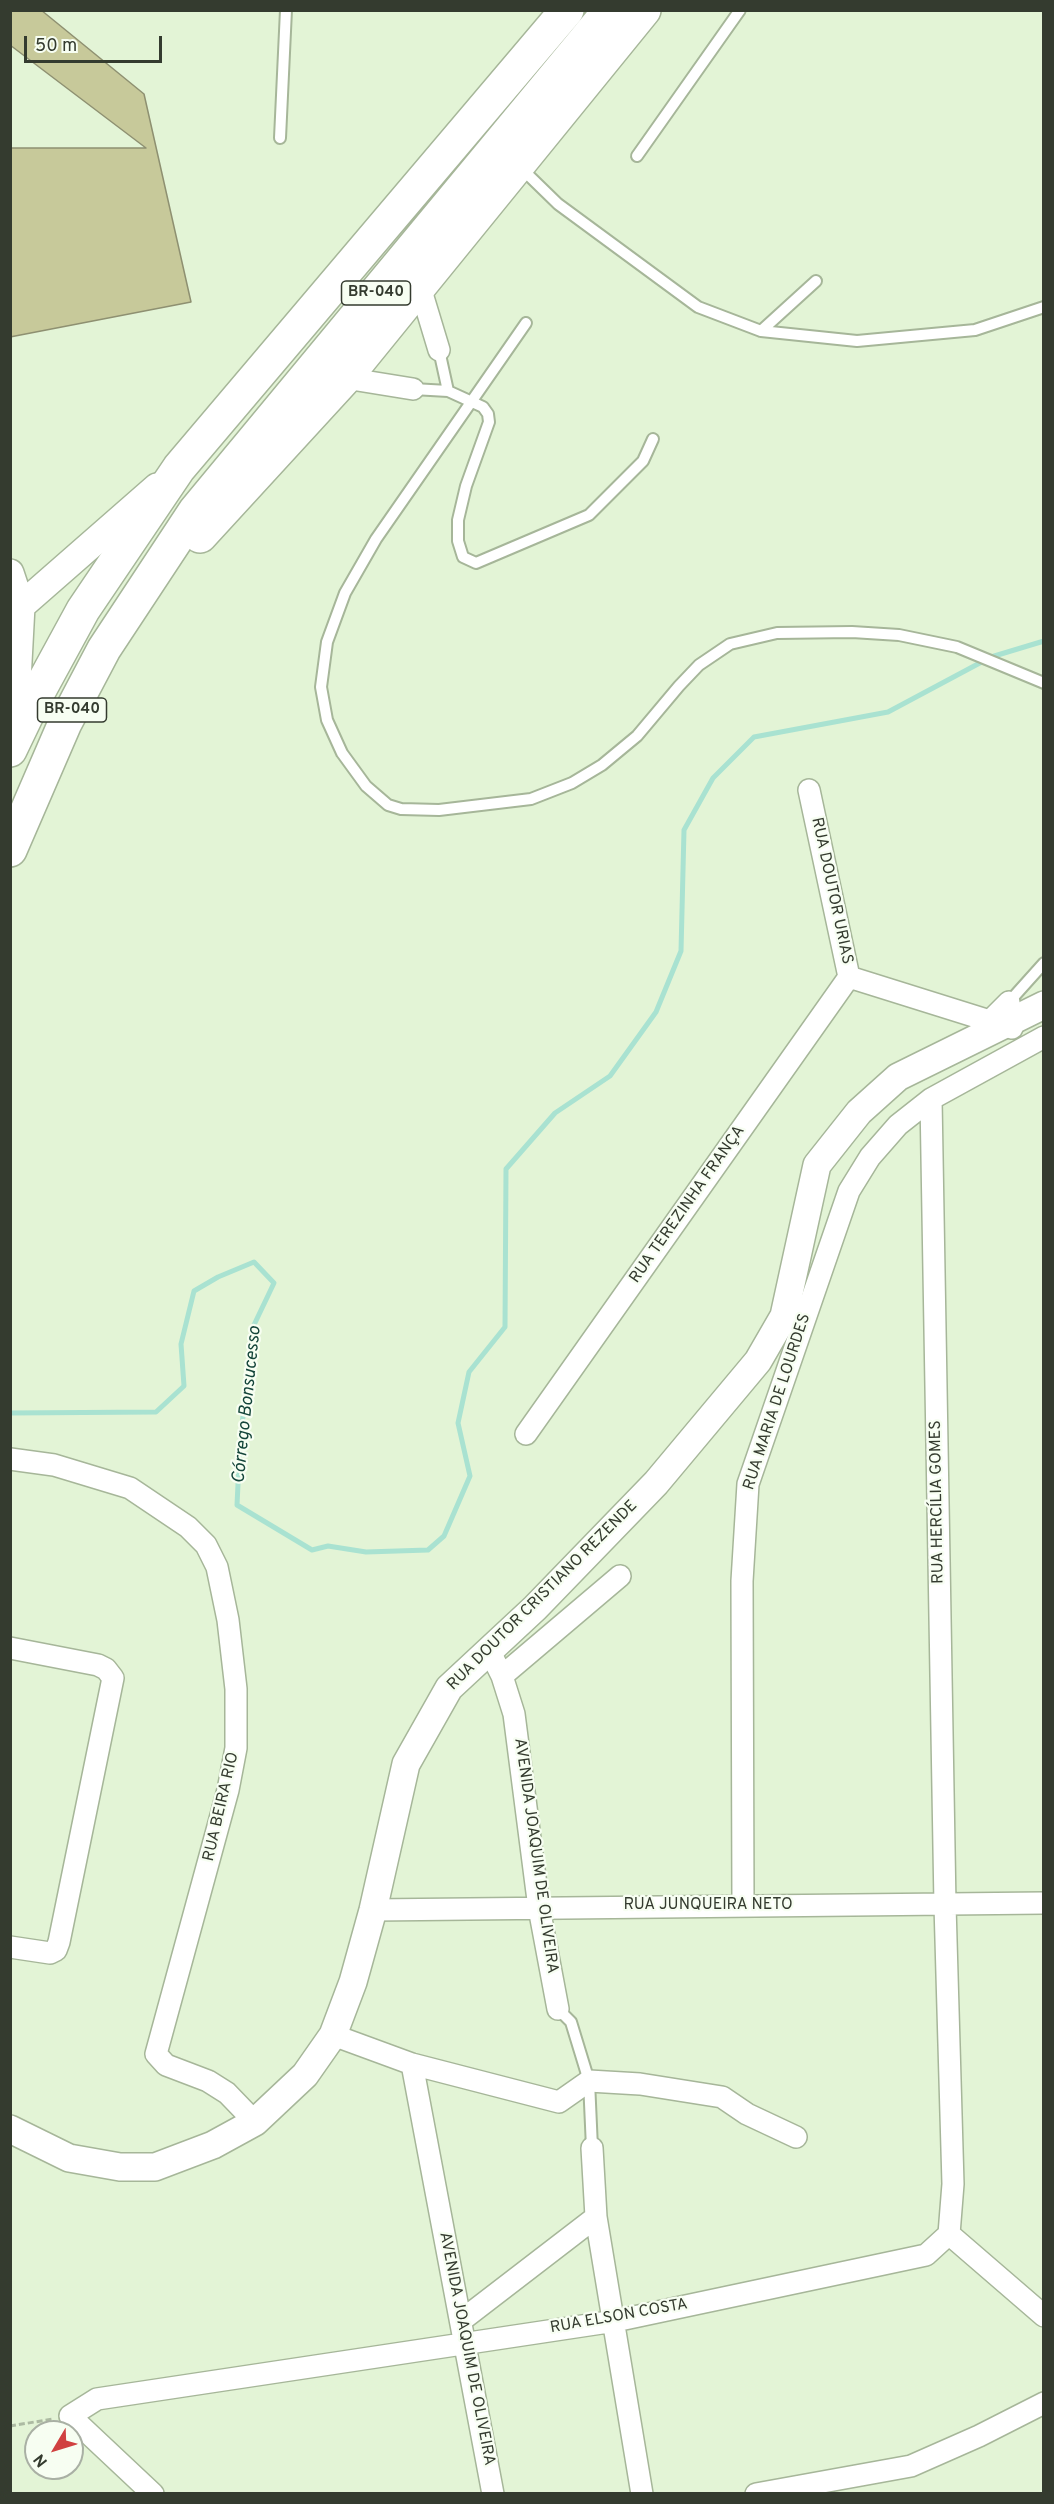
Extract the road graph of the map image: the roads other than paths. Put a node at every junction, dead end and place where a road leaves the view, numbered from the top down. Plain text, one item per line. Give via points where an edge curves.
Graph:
1 (286, 10) edge
2 (567, 10) edge
3 (610, 10) edge
4 (644, 10) edge
5 (740, 10) edge
6 (280, 138) dead end
7 (637, 156) dead end
8 (518, 166) junction
9 (816, 281) dead end
10 (420, 287) junction
11 (1044, 306) edge
12 (526, 323) dead end
13 (761, 331) junction
14 (439, 350) joint
15 (345, 378) junction
16 (413, 389) joint
17 (448, 391) junction
18 (471, 400) junction
19 (653, 439) dead end
20 (179, 468) junction
21 (10, 573) edge
22 (150, 581) junction
23 (21, 606) junction
24 (1044, 683) edge
25 (12, 746) edge
26 (809, 790) dead end
27 (10, 850) edge
28 (1044, 963) edge
29 (849, 976) junction
30 (1044, 1005) edge
31 (1000, 1016) junction
32 (1043, 1038) edge
33 (931, 1099) junction
34 (526, 1434) dead end
35 (10, 1459) edge
36 (620, 1576) dead end
37 (10, 1648) edge
38 (489, 1650) junction
39 (502, 1676) junction
40 (1044, 1903) edge
41 (945, 1905) junction
42 (743, 1906) junction
43 (539, 1908) junction
44 (373, 1910) junction
45 (10, 1947) edge
46 (558, 2009) joint
47 (333, 2035) junction
48 (412, 2064) junction
49 (590, 2081) junction
50 (255, 2122) junction
51 (10, 2129) edge
52 (796, 2137) dead end
53 (592, 2148) joint
54 (596, 2217) junction
55 (949, 2234) junction
56 (1044, 2316) edge
57 (462, 2320) junction
58 (615, 2320) junction
59 (466, 2342) junction
60 (1044, 2403) edge
61 (153, 2493) edge
62 (493, 2493) edge
63 (642, 2493) edge
64 (756, 2493) edge

1 - 6 lane
2 - 20 highway, BR-040
3 - 22 highway, BR-040 via 195,511
4 - 8 highway
5 - 7 lane
8 - 10 highway
8 - 13 lane via 558,204 698,306
9 - 13 lane
10 - 14 street
10 - 15 highway
11 - 13 lane via 975,330 857,341
12 - 18 lane
14 - 17 lane
15 - 16 street
15 - 22 highway via 209,527
16 - 17 lane
17 - 18 lane
18 - 19 lane via 483,407 489,422 458,520 463,557 476,563 589,515 643,461
18 - 24 lane via 376,539 345,593 327,642 321,687 327,720 348,761 366,786 388,805 439,810 531,799 572,783 637,736 699,665 730,644 777,633 899,635 957,647
20 - 23 street
20 - 25 highway, BR-040 via 83,610
21 - 23 street
22 - 27 highway, BR-040 via 104,649 65,723
23 - 25 street
26 - 29 street, RUA DOUTOR URIAS
28 - 31 lane
29 - 31 street, RUA DOUTOR URIAS
29 - 34 street, RUA TEREZINHA FRANÇA
30 - 31 street, RUA DOUTOR CRISTIANO REZENDE
31 - 32 street, RUA DOUTOR URIAS
31 - 38 street, RUA DOUTOR CRISTIANO REZENDE via 898,1077 858,1112 817,1165 784,1316 758,1361 656,1483
32 - 33 street, RUA MARIA DE LOURDES
33 - 41 street, RUA HERCÍLIA GOMES
33 - 42 street, RUA MARIA DE LOURDES via 898,1125 870,1156 849,1191 748,1484 742,1581
35 - 50 street, RUA BEIRA RIO via 54,1465 130,1488 188,1527 206,1545 216,1567 237,1689 236,1748 156,2054 166,2065 227,2093
36 - 39 street
37 - 45 street via 98,1665 113,1678 56,1950 50,1953
38 - 39 street, AVENIDA JOAQUIM DE OLIVEIRA
38 - 44 street, RUA DOUTOR CRISTIANO REZENDE via 449,1688 406,1764
39 - 43 street, AVENIDA JOAQUIM DE OLIVEIRA via 518,1736
40 - 41 street, RUA JUNQUEIRA NETO
41 - 42 street, RUA JUNQUEIRA NETO
41 - 55 street via 953,2184
42 - 43 street, RUA JUNQUEIRA NETO
43 - 44 street, RUA JUNQUEIRA NETO
43 - 46 street, AVENIDA JOAQUIM DE OLIVEIRA
44 - 47 street, RUA DOUTOR CRISTIANO REZENDE
46 - 49 lane, AVENIDA JOAQUIM DE OLIVEIRA via 571,2022
47 - 48 street
47 - 50 street, RUA DOUTOR CRISTIANO REZENDE via 305,2075
48 - 49 street via 559,2102
48 - 57 street, AVENIDA JOAQUIM DE OLIVEIRA
49 - 52 street via 640,2084 722,2097 747,2114
49 - 53 lane, AVENIDA JOAQUIM DE OLIVEIRA
50 - 51 street, RUA DOUTOR CRISTIANO REZENDE via 213,2145 155,2167 120,2167 69,2158
53 - 54 street, AVENIDA JOAQUIM DE OLIVEIRA
54 - 57 street
54 - 58 street, AVENIDA JOAQUIM DE OLIVEIRA
55 - 56 street
55 - 58 street, RUA ELSON COSTA via 926,2255
57 - 59 street, AVENIDA JOAQUIM DE OLIVEIRA
58 - 59 street, RUA ELSON COSTA
58 - 63 street, AVENIDA JOAQUIM DE OLIVEIRA
59 - 61 street, RUA ELSON COSTA via 97,2398 70,2416
59 - 62 street, AVENIDA JOAQUIM DE OLIVEIRA
60 - 64 street via 911,2466

